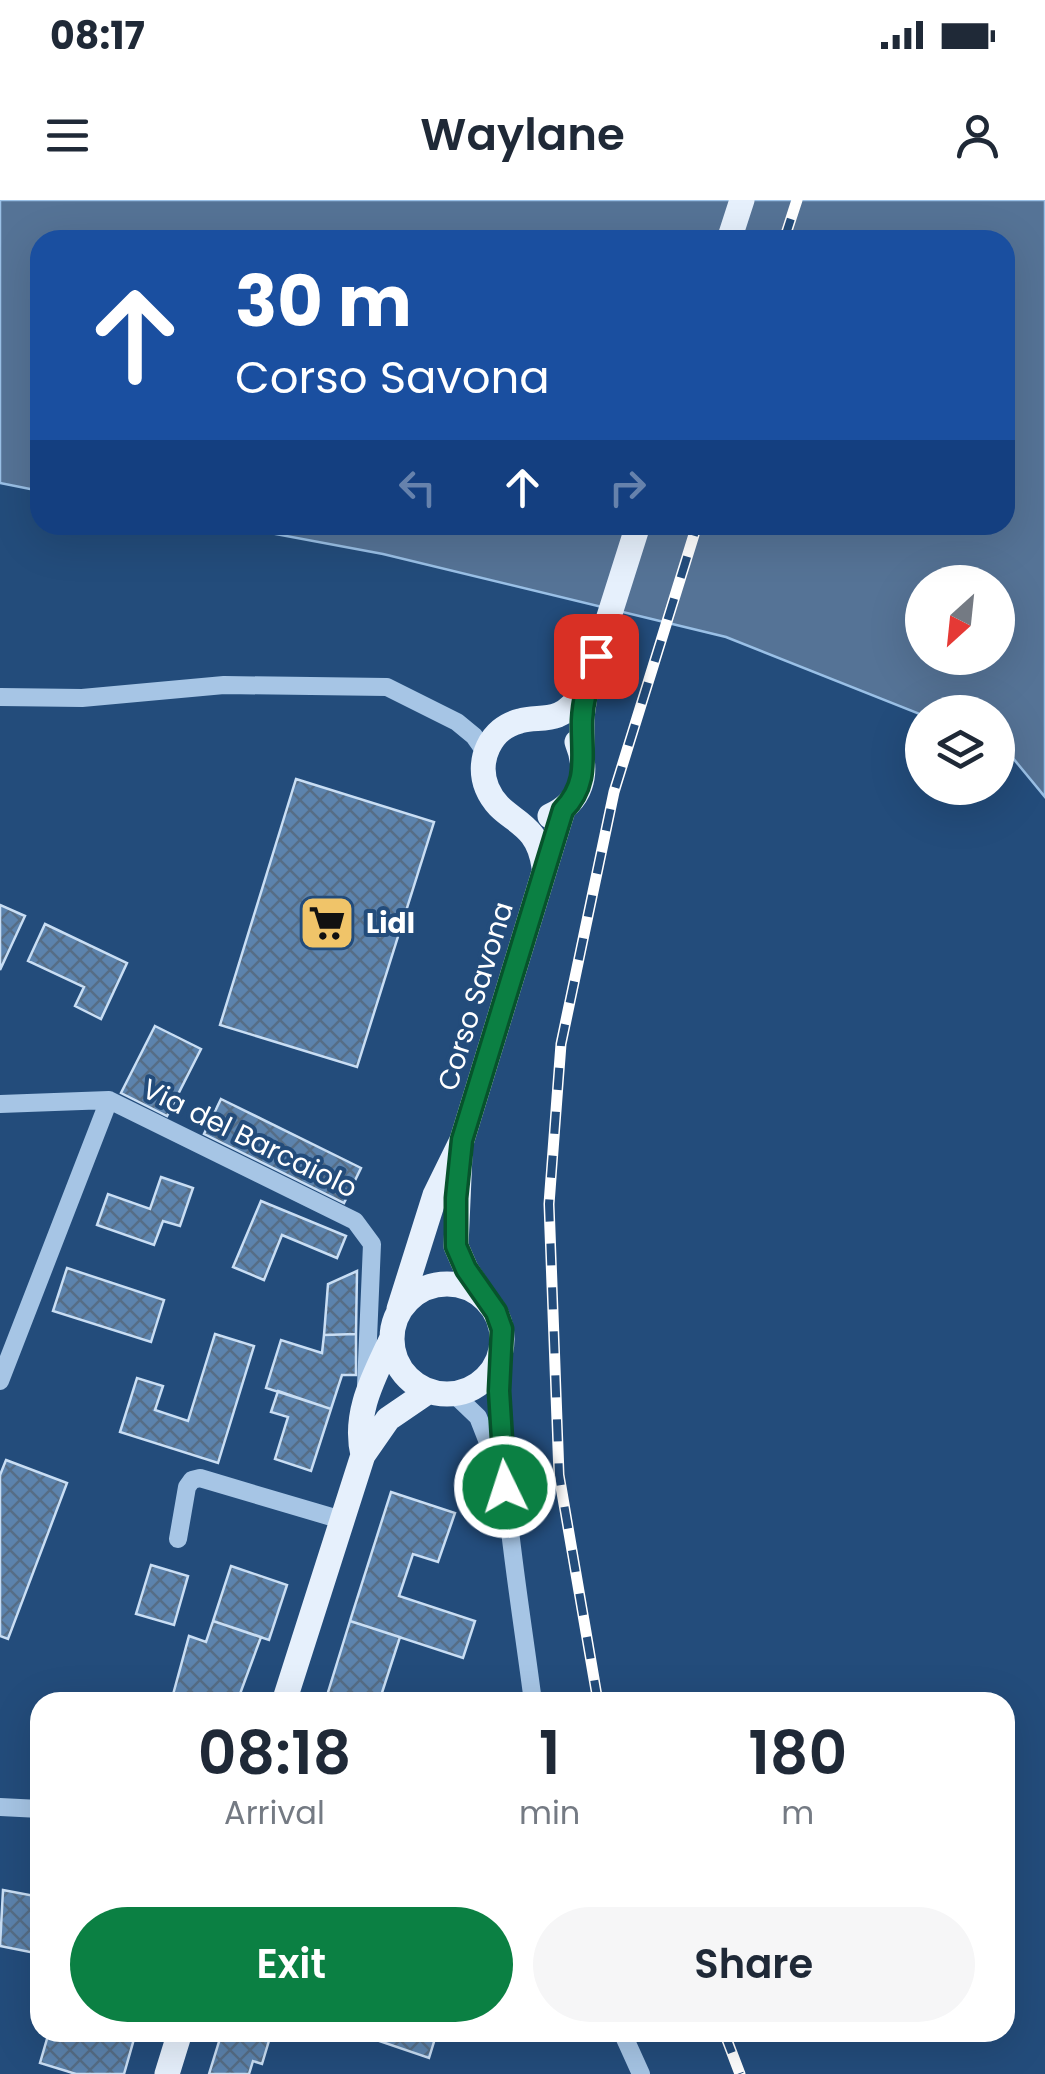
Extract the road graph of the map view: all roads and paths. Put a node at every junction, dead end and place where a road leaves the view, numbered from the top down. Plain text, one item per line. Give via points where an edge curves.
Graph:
1 (742, 200) edge
2 (732, 230) edge
3 (635, 535) edge
4 (586, 689) junction
5 (0, 697) edge
6 (540, 719) junction
7 (458, 722) junction
8 (507, 726) junction
9 (486, 753) junction
10 (582, 755) junction
11 (563, 810) junction
12 (514, 816) junction
13 (545, 870) junction
14 (108, 1100) junction
15 (0, 1104) edge
16 (462, 1140) junction
17 (485, 1298) junction
18 (399, 1310) junction
19 (391, 1340) junction
20 (502, 1348) junction
21 (0, 1381) edge
22 (441, 1393) junction
23 (366, 1396) junction
24 (364, 1455) junction
25 (505, 1487) junction
26 (345, 1521) junction
27 (178, 1539) dead end
28 (287, 1692) edge
29 (532, 1692) edge
30 (0, 1807) edge
31 (30, 1808) edge
32 (177, 2042) edge
33 (627, 2042) edge
34 (167, 2074) edge
35 (641, 2074) edge

1 - 2 main road
3 - 4 main road, Corso Savona
4 - 6 main road via 560,714
4 - 10 main road, Corso Savona
5 - 7 street via 82,698 224,686 387,687
6 - 8 main road
6 - 10 main road via 564,728
7 - 8 street
7 - 9 street
8 - 9 main road
9 - 12 main road via 488,793
10 - 11 main road, Corso Savona via 581,786
11 - 12 main road via 548,818
11 - 13 main road, Corso Savona
12 - 13 main road via 534,833
13 - 16 main road, Corso Savona
14 - 15 street, Via del Barcaiolo
14 - 21 street
14 - 23 street, Via del Barcaiolo via 366,1232 372,1244
16 - 17 main road, Corso Savona via 456,1246
16 - 18 main road, Corso Savona via 435,1194
17 - 18 main road via 439,1284
17 - 20 main road, Corso Savona via 502,1329
18 - 19 main road, Corso Savona
19 - 22 main road via 402,1371
19 - 23 main road, Corso Savona
20 - 22 main road, Corso Savona via 486,1379 471,1389
20 - 25 street
22 - 24 main road, Corso Savona via 388,1418
22 - 25 street via 478,1416
23 - 24 main road, Corso Savona via 358,1434
24 - 26 main road, Corso Savona
25 - 29 street
26 - 27 street via 200,1478 186,1487
26 - 28 main road, Corso Savona
30 - 31 street
32 - 34 main road
33 - 35 street

